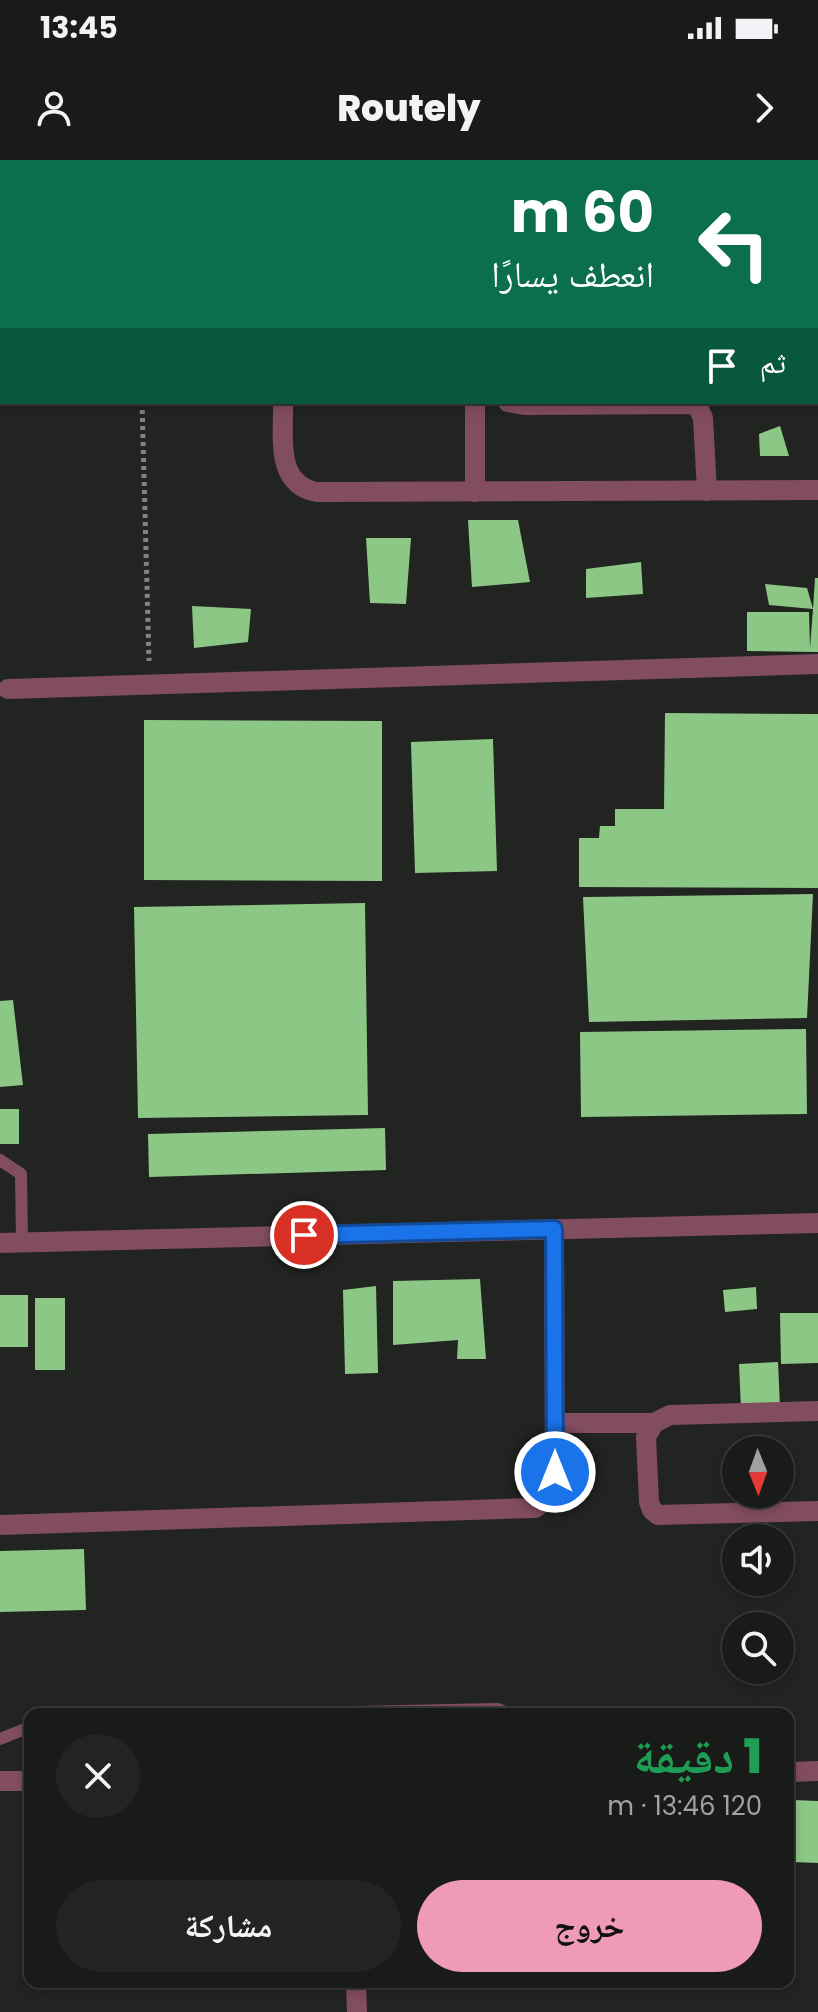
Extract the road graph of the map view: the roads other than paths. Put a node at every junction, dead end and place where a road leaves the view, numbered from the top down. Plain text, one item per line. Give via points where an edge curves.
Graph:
1 (283, 404) edge
2 (475, 404) edge
3 (519, 404) edge
4 (692, 404) edge
5 (692, 404) edge
6 (818, 490) edge
7 (707, 491) junction
8 (475, 492) junction
9 (818, 664) edge
10 (8, 689) dead end
11 (0, 1160) edge
12 (818, 1223) edge
13 (554, 1229) junction
14 (22, 1242) junction
15 (0, 1243) edge
16 (818, 1411) edge
17 (555, 1423) junction
18 (654, 1423) junction
19 (818, 1511) edge
20 (0, 1525) edge
21 (24, 1729) edge
22 (0, 1739) edge
23 (818, 1771) edge
24 (794, 1772) edge
25 (0, 1781) edge
26 (24, 1781) edge
27 (356, 1988) edge
28 (357, 2012) edge

1 - 8 street via 285,465 305,489
2 - 8 street
3 - 5 street
4 - 7 street via 703,418
6 - 7 street
7 - 8 street
9 - 10 street
11 - 14 lane via 21,1174
12 - 13 street
13 - 14 street
13 - 17 street
14 - 15 street
16 - 18 street via 670,1415
17 - 18 street
17 - 20 street via 551,1496 535,1508
18 - 19 street via 646,1437 649,1502 658,1515
21 - 22 lane
23 - 24 street
25 - 26 street
27 - 28 street

